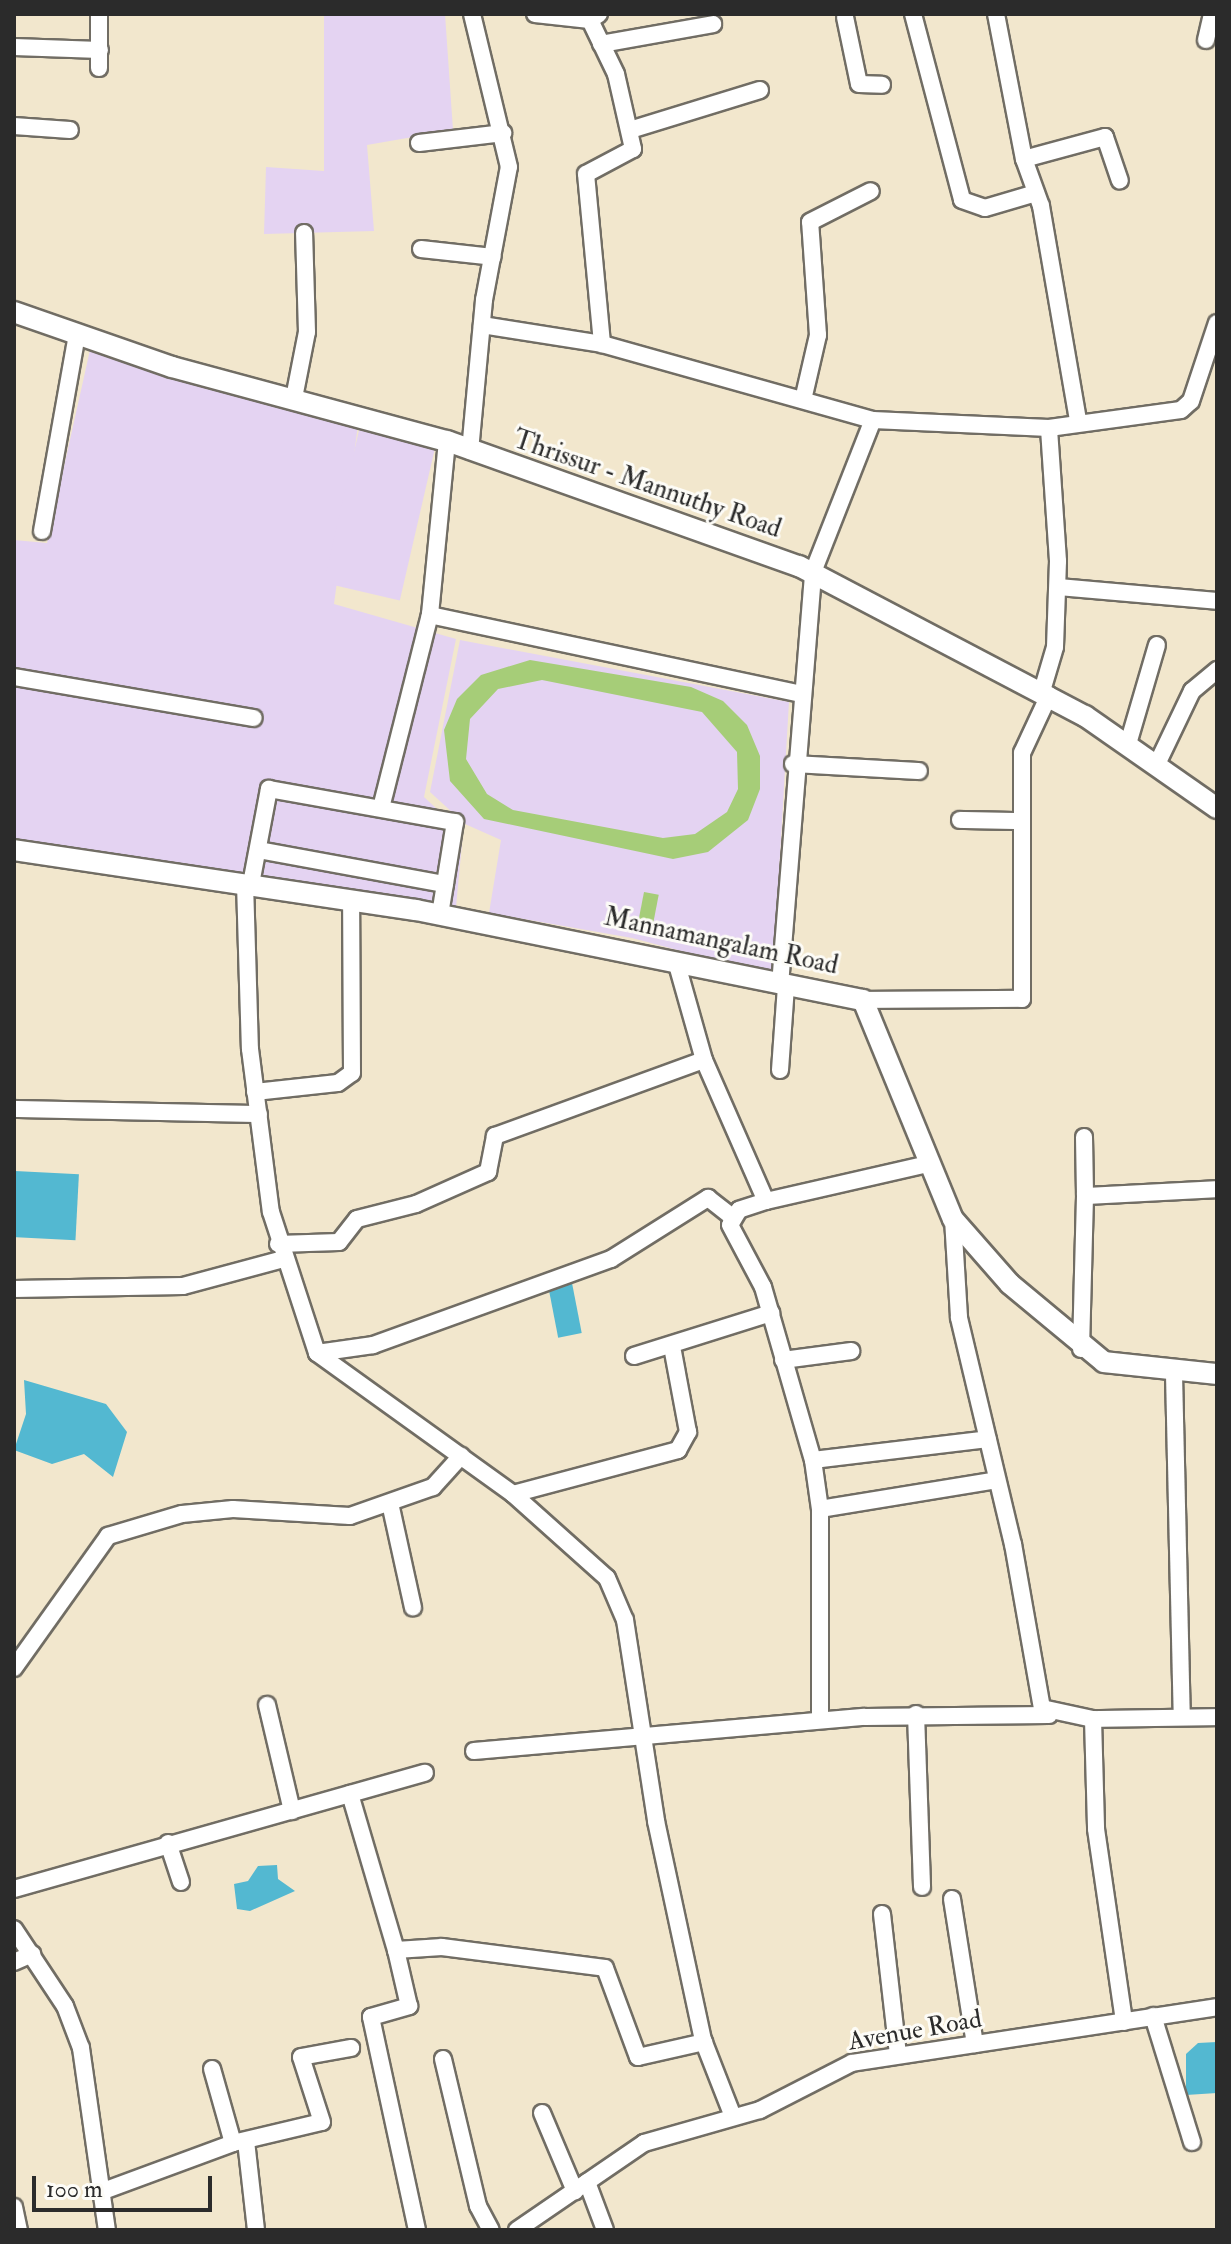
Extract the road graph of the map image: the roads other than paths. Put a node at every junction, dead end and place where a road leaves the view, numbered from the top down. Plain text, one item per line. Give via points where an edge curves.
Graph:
1 (99, 14) edge
2 (472, 14) edge
3 (535, 14) edge
4 (913, 14) edge
5 (996, 14) edge
6 (1212, 14) edge
7 (847, 15) edge
8 (594, 17) edge
9 (713, 24) dead end
10 (1206, 40) dead end
11 (601, 44) junction
12 (14, 47) edge
13 (100, 50) junction
14 (99, 68) dead end
15 (882, 85) dead end
16 (760, 90) dead end
17 (14, 126) edge
18 (70, 130) dead end
19 (630, 130) junction
20 (503, 133) junction
21 (419, 143) dead end
22 (1024, 159) junction
23 (1120, 181) dead end
24 (871, 191) dead end
25 (1036, 193) junction
26 (304, 233) dead end
27 (421, 249) dead end
28 (493, 257) junction
29 (14, 312) edge
30 (1217, 323) edge
31 (482, 325) junction
32 (77, 335) junction
33 (602, 344) junction
34 (294, 398) junction
35 (803, 400) junction
36 (873, 420) junction
37 (1078, 420) junction
38 (1049, 428) junction
39 (447, 441) junction
40 (470, 451) junction
41 (42, 531) dead end
42 (813, 572) junction
43 (1058, 587) junction
44 (1217, 601) edge
45 (430, 615) junction
46 (1157, 645) dead end
47 (1217, 670) edge
48 (14, 677) edge
49 (798, 693) junction
50 (1046, 693) junction
51 (254, 718) dead end
52 (1128, 744) junction
53 (1158, 762) junction
54 (793, 764) junction
55 (919, 771) dead end
56 (381, 808) junction
57 (1217, 808) edge
58 (960, 820) dead end
59 (1019, 821) junction
60 (14, 850) edge
61 (259, 850) junction
62 (248, 884) junction
63 (445, 884) junction
64 (351, 900) junction
65 (440, 915) junction
66 (676, 961) junction
67 (783, 986) junction
68 (863, 1000) junction
69 (704, 1060) junction
70 (780, 1070) dead end
71 (255, 1092) junction
72 (14, 1109) edge
73 (259, 1114) junction
74 (1084, 1137) dead end
75 (928, 1164) junction
76 (1217, 1189) edge
77 (1085, 1196) junction
78 (766, 1201) junction
79 (732, 1217) junction
80 (953, 1219) junction
81 (280, 1252) junction
82 (14, 1289) edge
83 (771, 1313) junction
84 (1081, 1349) junction
85 (851, 1351) dead end
86 (673, 1352) dead end
87 (317, 1353) junction
88 (634, 1356) dead end
89 (783, 1360) junction
90 (1174, 1374) junction
91 (1217, 1374) edge
92 (988, 1439) junction
93 (461, 1456) junction
94 (813, 1460) junction
95 (997, 1480) junction
96 (513, 1494) junction
97 (390, 1503) junction
98 (820, 1509) junction
99 (413, 1608) dead end
100 (14, 1668) edge
101 (267, 1705) dead end
102 (916, 1714) junction
103 (1049, 1715) junction
104 (1182, 1717) junction
105 (1217, 1717) edge
106 (1093, 1719) junction
107 (820, 1720) junction
108 (641, 1734) junction
109 (474, 1751) dead end
110 (425, 1773) dead end
111 (350, 1794) junction
112 (292, 1811) junction
113 (168, 1843) junction
114 (181, 1882) dead end
115 (922, 1887) dead end
116 (14, 1889) edge
117 (952, 1899) dead end
118 (882, 1914) dead end
119 (14, 1929) edge
120 (396, 1950) junction
121 (32, 1954) junction
122 (14, 1962) edge
123 (1217, 2007) edge
124 (1153, 2016) junction
125 (1124, 2022) junction
126 (704, 2042) junction
127 (975, 2044) junction
128 (351, 2048) dead end
129 (898, 2054) junction
130 (443, 2059) dead end
131 (212, 2069) dead end
132 (542, 2113) dead end
133 (732, 2114) junction
134 (1192, 2142) dead end
135 (243, 2147) junction
136 (581, 2186) junction
137 (106, 2190) junction
138 (14, 2207) edge
139 (19, 2230) edge
140 (107, 2230) edge
141 (256, 2230) edge
142 (417, 2230) edge
143 (491, 2230) edge
144 (517, 2230) edge
145 (605, 2230) edge

1 - 13 street
2 - 20 street
3 - 8 street
4 - 25 street via 962,200 985,208
5 - 22 street
6 - 10 street
7 - 15 street via 859,84
8 - 11 street
9 - 11 street
11 - 19 street
12 - 13 street
13 - 14 street
16 - 19 street
17 - 18 street
19 - 33 street via 631,152 586,174
20 - 21 street
20 - 28 street via 509,186
22 - 23 street via 1105,137
22 - 25 street
24 - 35 street via 810,222 818,335
25 - 37 street
26 - 34 street via 307,332
27 - 28 street
28 - 31 street
29 - 32 main road, Thrissur - Mannuthy Road
30 - 37 street via 1191,401 1181,410
31 - 33 street
31 - 40 street
32 - 34 main road, Thrissur - Mannuthy Road
32 - 41 street
33 - 35 street
34 - 39 main road, Thrissur - Mannuthy Road
35 - 36 street
36 - 38 street
36 - 42 street
37 - 38 street
38 - 43 street
39 - 40 main road, Thrissur - Mannuthy Road
39 - 45 street
40 - 42 main road, Thrissur - Mannuthy Road
42 - 49 street
42 - 50 main road, Thrissur - Mannuthy Road
43 - 44 street
43 - 50 street
45 - 49 street
45 - 56 street
46 - 52 street
47 - 53 street via 1192,691
48 - 51 street
49 - 54 street
50 - 52 main road, Thrissur - Mannuthy Road
50 - 59 street via 1022,753
52 - 53 main road, Thrissur - Mannuthy Road
53 - 57 main road, Thrissur - Mannuthy Road
54 - 55 street
54 - 67 street
56 - 61 street via 269,789
56 - 63 street via 455,822
58 - 59 street
59 - 68 street via 1022,999
60 - 62 main road, Mannamangalam Road
61 - 62 street
61 - 63 street
62 - 64 main road, Mannamangalam Road
62 - 71 street
63 - 65 street
64 - 65 main road, Mannamangalam Road
64 - 71 street via 352,1073 338,1083
65 - 66 main road, Mannamangalam Road
66 - 67 main road, Mannamangalam Road
66 - 69 street
67 - 68 main road, Mannamangalam Road
67 - 70 street
68 - 75 main road, Mannamangalam Road
69 - 78 street
69 - 81 street via 490,1139 494,1164 488,1172 357,1219 339,1242
71 - 73 street
72 - 73 street
73 - 81 street
74 - 77 street
75 - 78 street
75 - 80 main road, Mannamangalam Road
76 - 77 street
77 - 84 street
78 - 79 street
79 - 83 street
79 - 87 street via 708,1198 611,1259 373,1345
80 - 84 main road, Mannamangalam Road
80 - 92 street via 959,1318
81 - 82 street via 183,1286
81 - 87 street
83 - 88 street
83 - 89 street
84 - 90 main road, Mannamangalam Road via 1104,1362
85 - 89 street
86 - 96 street via 688,1432 678,1450
87 - 93 street
89 - 94 street
90 - 91 main road, Mannamangalam Road
90 - 104 street
92 - 94 street
92 - 95 street
93 - 96 street
93 - 97 street via 433,1487
94 - 98 street
95 - 98 street
95 - 103 street via 1039,1699
96 - 108 street via 607,1578 625,1620
97 - 99 street
97 - 100 street via 350,1516 233,1509 182,1514 108,1536
98 - 107 street
101 - 112 street
102 - 103 street
102 - 107 street
102 - 115 street
103 - 106 street
104 - 105 street
104 - 106 street
106 - 125 street via 1096,1829
107 - 108 street
108 - 109 street
108 - 126 street
110 - 111 street
111 - 112 street
111 - 120 street
112 - 113 street
113 - 114 street
113 - 116 street
117 - 127 street
118 - 129 street
119 - 121 street
120 - 126 street via 442,1947 605,1968 638,2057
120 - 142 street via 409,2006 371,2017
121 - 122 street
121 - 137 street via 81,2048
123 - 124 street, Avenue Road
124 - 125 street, Avenue Road
124 - 134 street
125 - 127 street, Avenue Road
126 - 133 street
127 - 129 street, Avenue Road
128 - 135 street via 301,2057 322,2122
129 - 133 street, Avenue Road via 852,2063 760,2110
130 - 143 street via 478,2206
131 - 135 street
132 - 136 street
133 - 136 street, Avenue Road via 644,2143
135 - 137 street
135 - 141 street
136 - 144 street, Avenue Road
136 - 145 street
137 - 140 street
138 - 139 street

